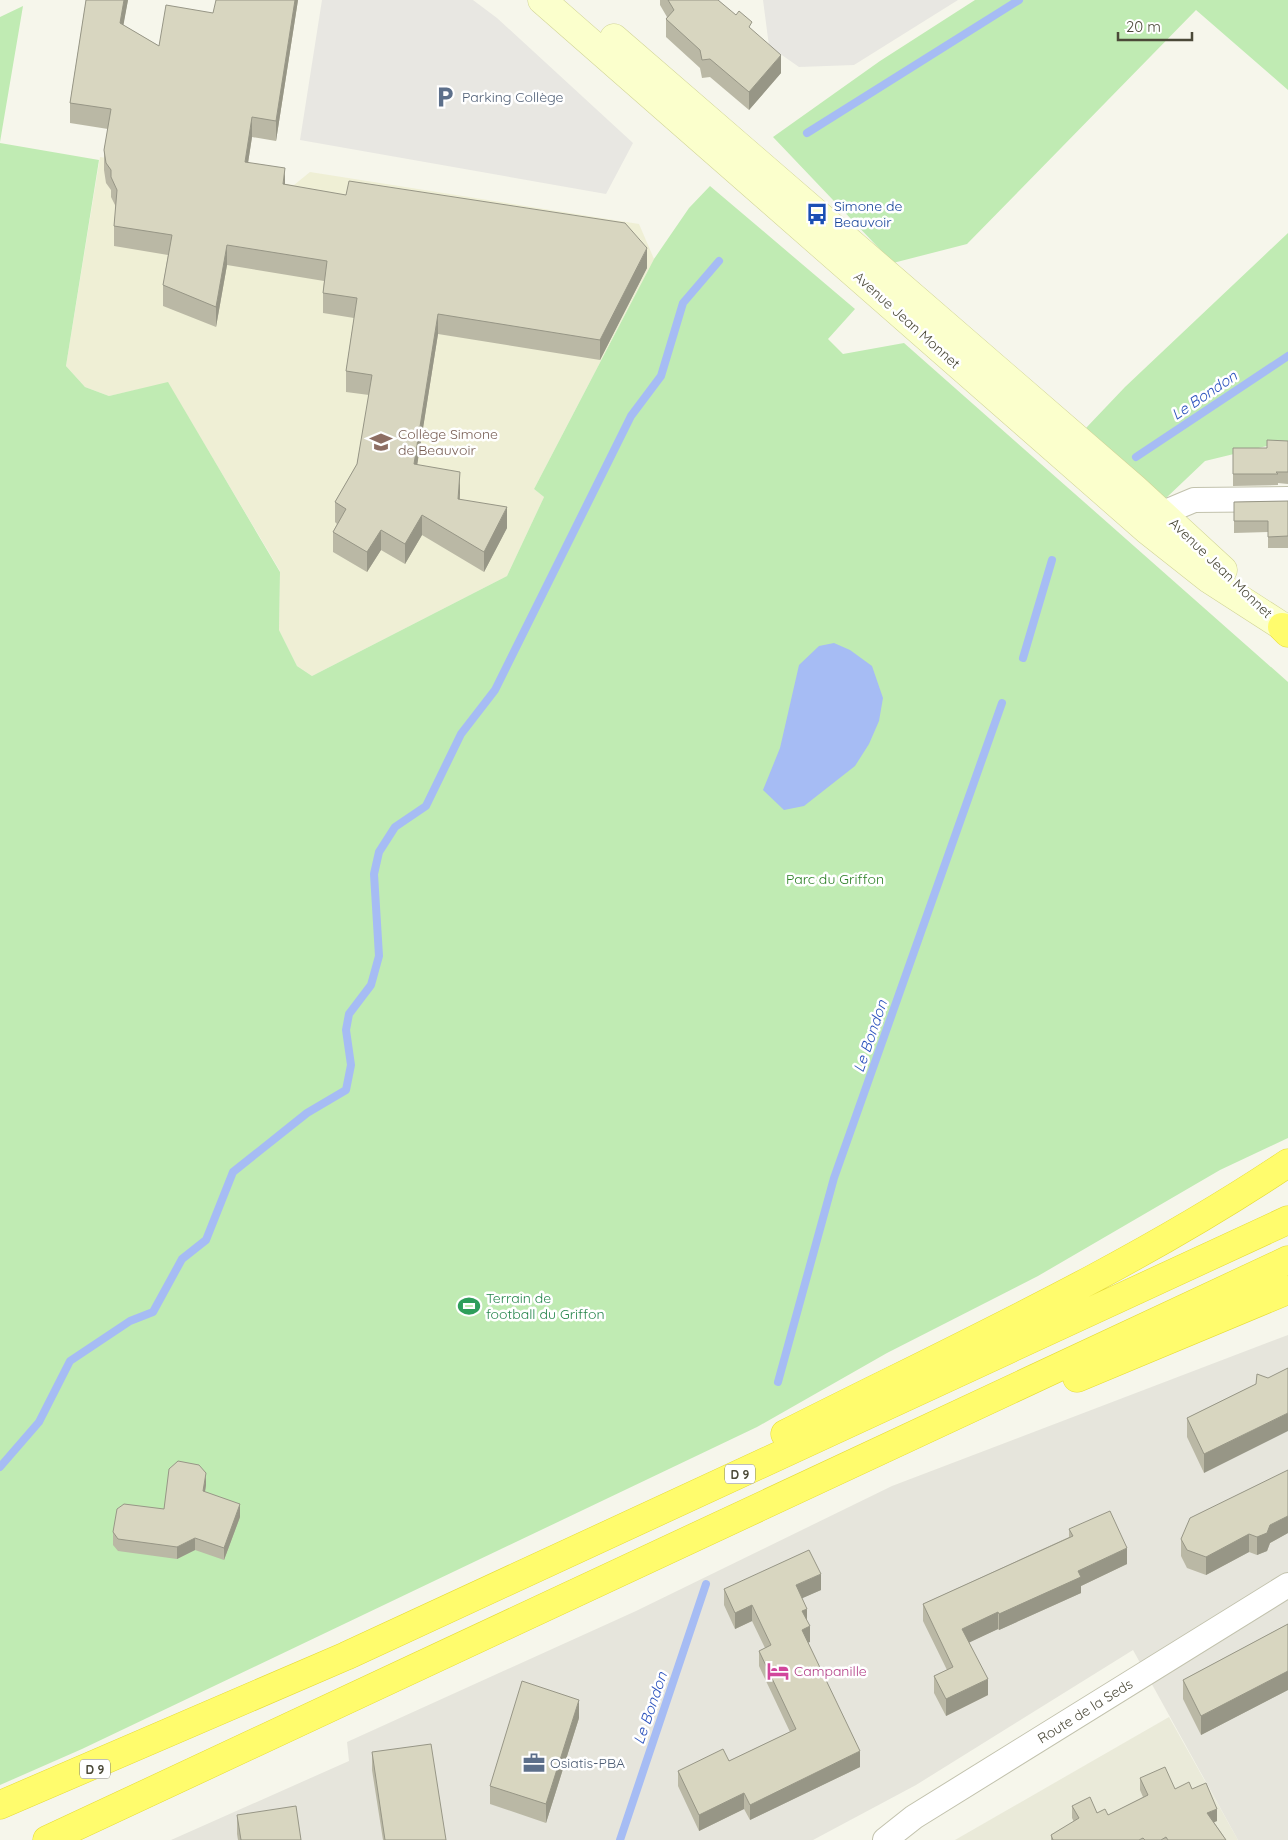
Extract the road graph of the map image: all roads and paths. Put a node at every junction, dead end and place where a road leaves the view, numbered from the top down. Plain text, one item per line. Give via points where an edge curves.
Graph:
1 (542, 0) edge
2 (570, 0) edge
3 (767, 183) junction
4 (1126, 496) junction
5 (1288, 499) edge
6 (1163, 513) junction
7 (1286, 630) edge
8 (1288, 1164) edge
9 (1288, 1220) edge
10 (1288, 1260) edge
11 (1288, 1290) edge
12 (700, 1535) junction
13 (1288, 1585) edge
14 (346, 1656) junction
15 (191, 1724) junction
16 (226, 1757) junction
17 (0, 1805) edge
18 (0, 1815) edge
19 (47, 1840) edge
20 (65, 1840) edge
21 (885, 1840) edge

1 - 3 street, Avenue Jean Monnet
2 - 3 street, Avenue Jean Monnet
3 - 4 street, Avenue Jean Monnet
4 - 6 street, Avenue Jean Monnet
4 - 7 street, Avenue Jean Monnet via 1209,579
5 - 6 street via 1194,500
6 - 7 street, Avenue Jean Monnet
8 - 14 highway via 1191,1225 1124,1262
9 - 14 highway, D 9
10 - 12 highway
11 - 12 highway
12 - 16 highway
13 - 21 street, Route de la Seds via 914,1817
14 - 15 highway, D 9
15 - 17 highway
15 - 18 highway, D 9
16 - 19 highway
16 - 20 highway

